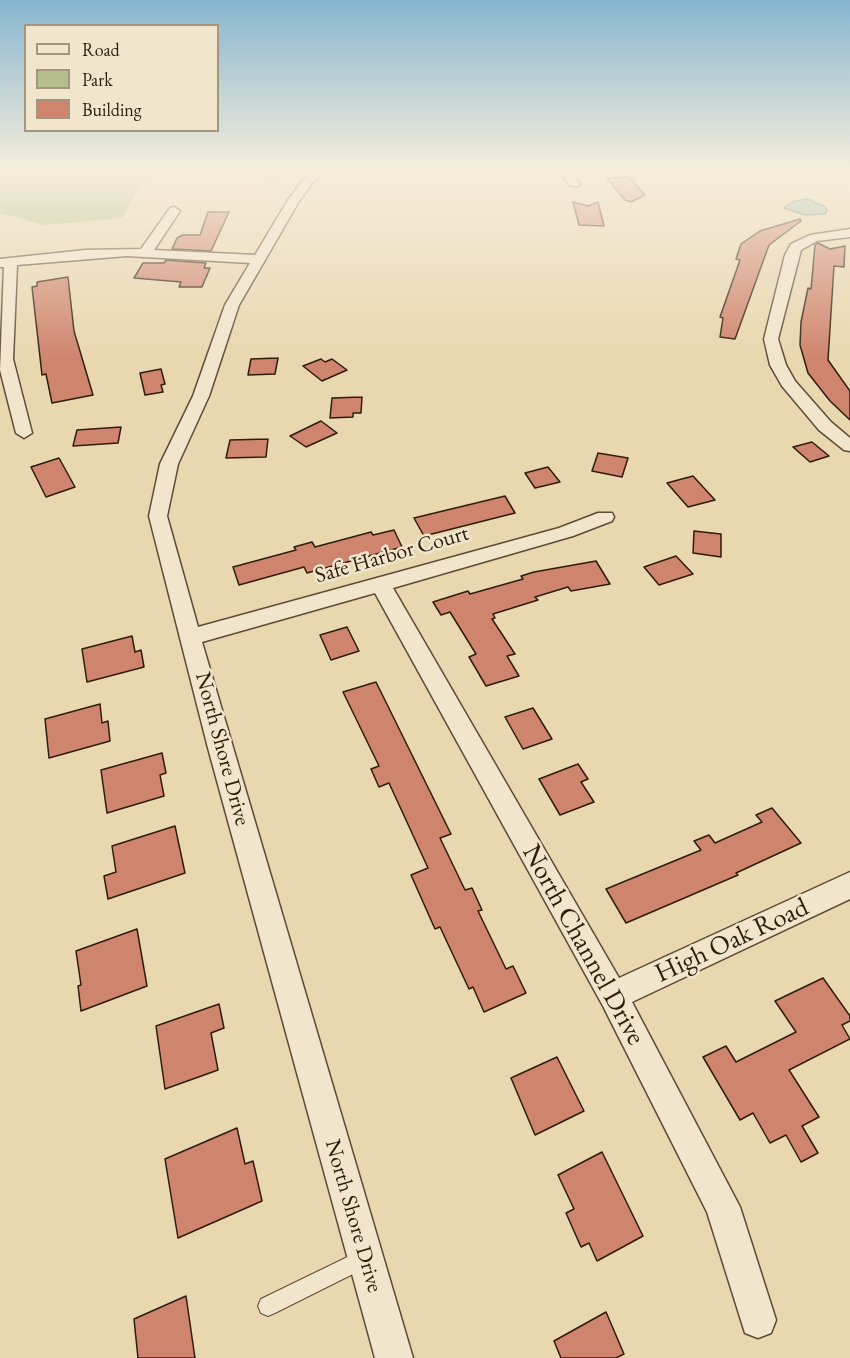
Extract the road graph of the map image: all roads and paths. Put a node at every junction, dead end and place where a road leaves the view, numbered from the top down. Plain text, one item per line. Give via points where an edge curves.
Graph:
1 (160, 231) edge
2 (275, 231) edge
3 (850, 233) edge
4 (145, 253) junction
5 (258, 259) junction
6 (5, 262) edge
7 (24, 433) dead end
8 (850, 446) edge
9 (605, 517) dead end
10 (380, 583) junction
11 (191, 637) junction
12 (850, 885) edge
13 (613, 996) junction
14 (365, 1257) junction
15 (268, 1306) dead end
16 (758, 1320) dead end
17 (394, 1358) edge

1 - 4 street
2 - 5 street, North Shore Drive
3 - 8 street via 814,238 796,247 771,339 788,383 825,426
4 - 5 street
4 - 6 street
5 - 11 street, North Shore Drive via 232,305 201,396 169,464 160,497 158,516
6 - 7 street via 5,359
9 - 10 street, Safe Harbor Court via 566,532
10 - 11 street, Safe Harbor Court
10 - 13 street, North Channel Drive
11 - 14 street, North Shore Drive
12 - 13 street, High Oak Road
13 - 16 street, North Channel Drive via 723,1207
14 - 15 lane
14 - 17 street, North Shore Drive

